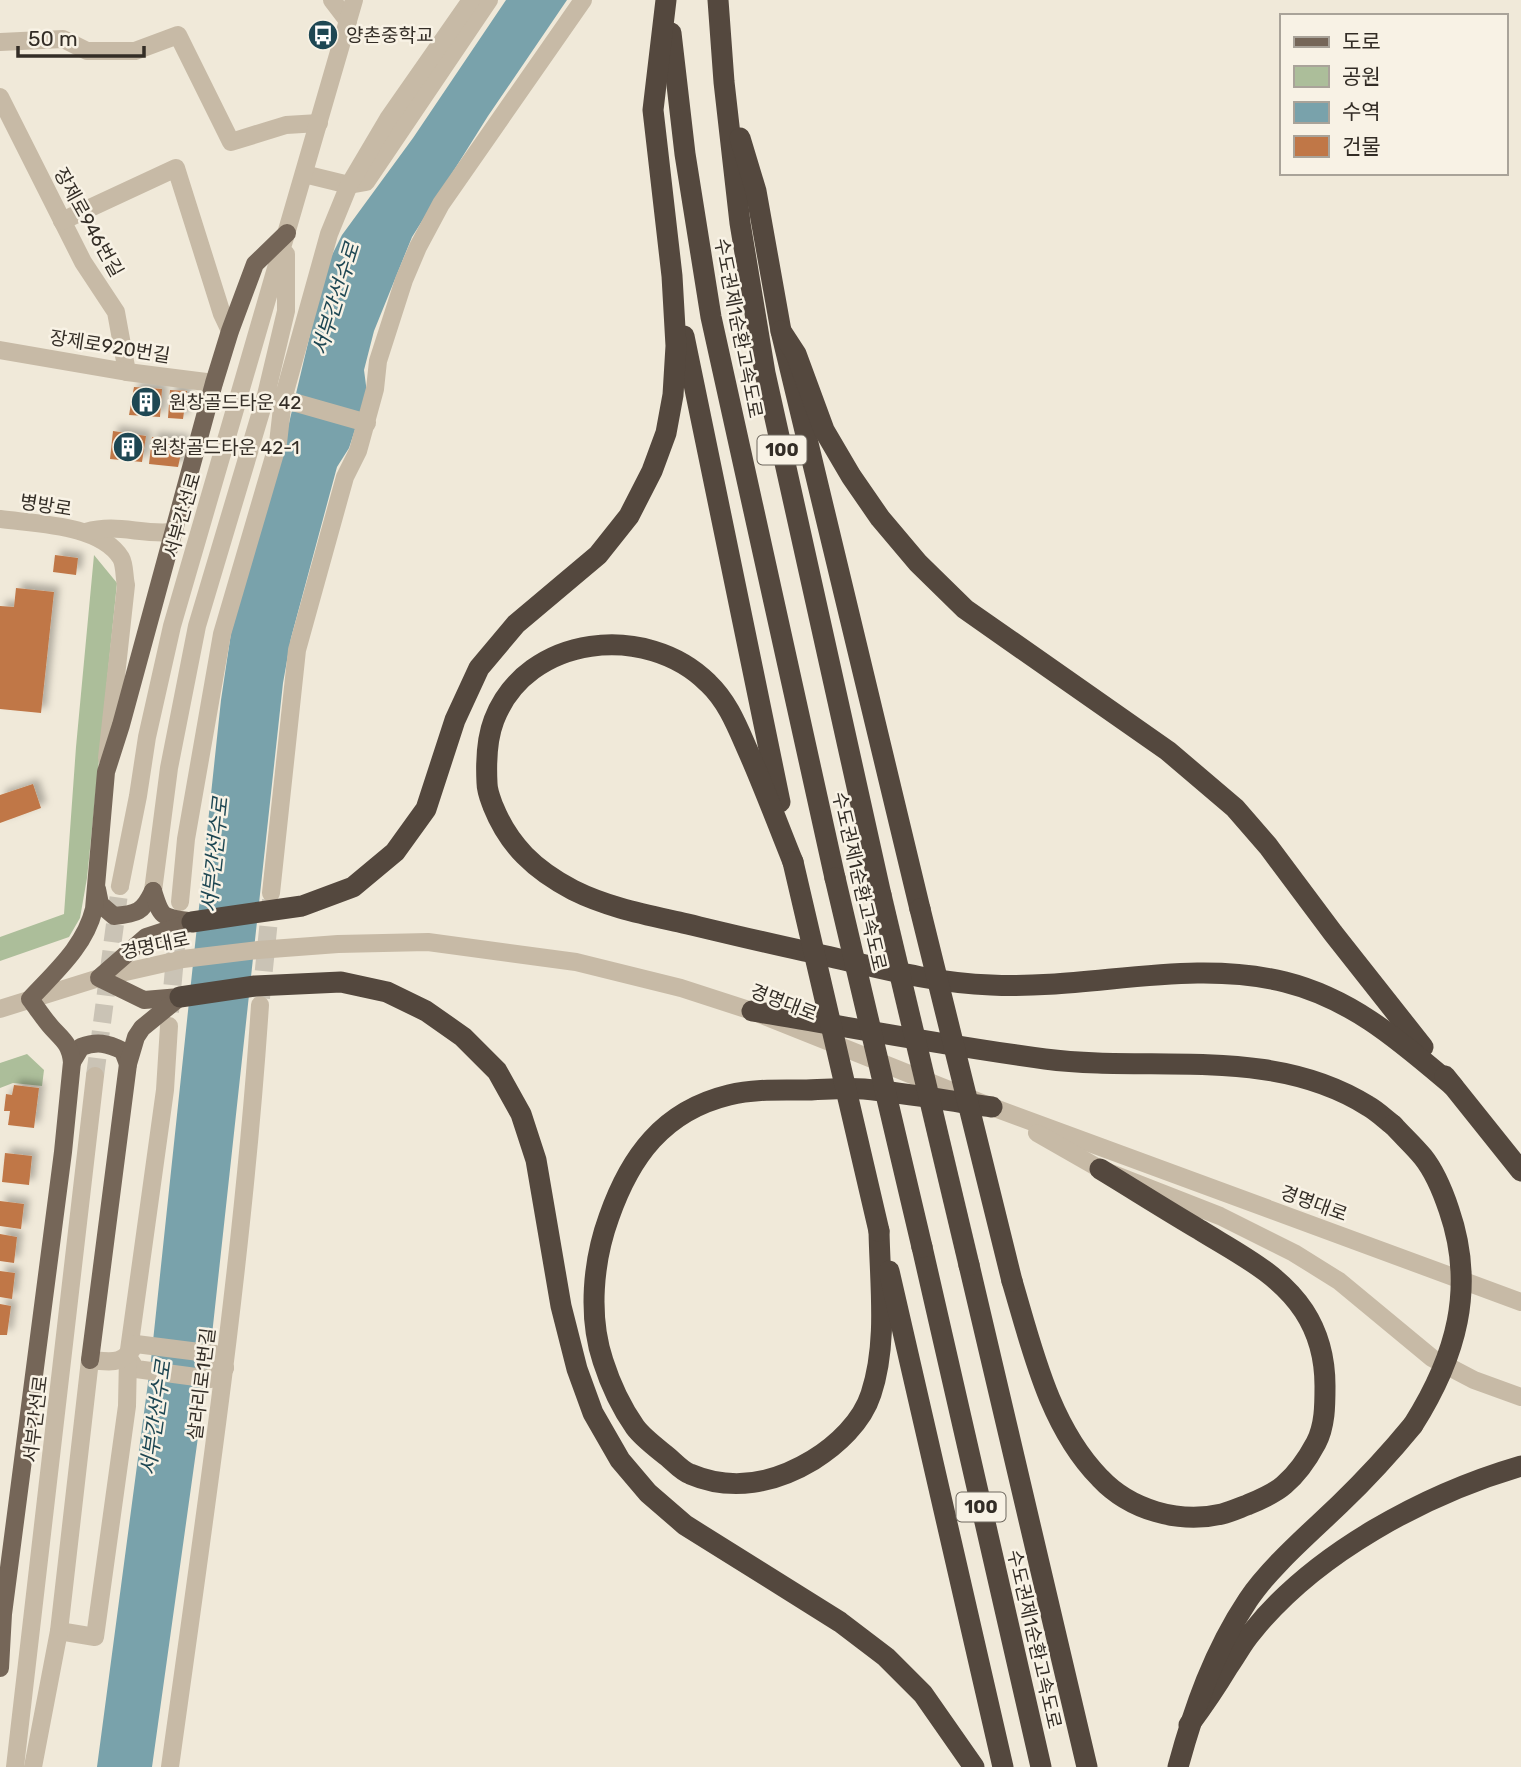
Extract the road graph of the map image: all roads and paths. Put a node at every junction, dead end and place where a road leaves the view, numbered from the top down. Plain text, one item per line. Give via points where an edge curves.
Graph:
1 (332, 0) edge
2 (354, 0) edge
3 (471, 0) edge
4 (489, 0) edge
5 (583, 0) edge
6 (667, 0) edge
7 (718, 0) edge
8 (348, 21) junction
9 (0, 42) edge
10 (724, 82) junction
11 (0, 97) edge
12 (319, 122) junction
13 (304, 174) junction
14 (349, 185) junction
15 (62, 221) junction
16 (287, 233) junction
17 (673, 276) junction
18 (230, 331) junction
19 (781, 331) junction
20 (0, 350) edge
21 (127, 372) junction
22 (214, 383) junction
23 (281, 398) junction
24 (364, 422) junction
25 (0, 519) edge
26 (86, 532) junction
27 (172, 532) junction
28 (106, 772) junction
29 (793, 862) junction
30 (95, 880) junction
31 (120, 886) tunnel mouth
32 (153, 891) junction
33 (271, 893) tunnel mouth
34 (180, 902) tunnel mouth
35 (192, 922) junction
36 (99, 978) junction
37 (180, 996) junction
38 (258, 996) junction
39 (30, 999) junction
40 (0, 1009) edge
41 (752, 1011) junction
42 (169, 1026) tunnel mouth
43 (72, 1062) junction
44 (128, 1064) junction
45 (95, 1076) tunnel mouth
46 (1453, 1086) junction
47 (992, 1107) junction
48 (1100, 1169) junction
49 (1521, 1171) edge
50 (879, 1231) junction
51 (1521, 1302) edge
52 (90, 1360) junction
53 (132, 1363) junction
54 (217, 1367) junction
55 (1521, 1397) edge
56 (1521, 1466) edge
57 (2, 1614) edge
58 (59, 1631) junction
59 (0, 1668) edge
60 (1189, 1725) junction
61 (15, 1767) edge
62 (33, 1767) edge
63 (170, 1767) edge
64 (974, 1767) edge
65 (1003, 1767) edge
66 (1041, 1767) edge
67 (1087, 1767) edge
68 (1178, 1767) edge

1 - 8 street
2 - 8 street, 서부간선로
3 - 14 street via 388,119
4 - 14 street via 366,182
5 - 24 street via 441,204 418,247 378,361
6 - 17 highway via 653,110
6 - 66 highway, 수도권제1순환고속도로 / 100, bridge via 710,317
7 - 10 highway, 수도권제1순환고속도로 / 100
8 - 12 street, 서부간선로
9 - 12 street via 63,38 87,51 135,51 178,35 231,142 286,125
10 - 19 highway via 756,191
10 - 67 highway, 수도권제1순환고속도로 / 100, bridge via 740,223 765,373 881,895
11 - 15 street, 장제로946번길
12 - 13 street, 서부간선로
13 - 14 street
13 - 16 street, 서부간선로
14 - 23 street via 329,234
15 - 18 street via 176,168
15 - 21 street, 장제로946번길 via 116,313
16 - 18 main road via 255,264
16 - 23 street
16 - 31 street, 서부간선로 via 172,626
17 - 29 highway
17 - 35 highway via 676,346 671,408 652,471 629,516 598,555 516,624 479,668 455,720 426,808 395,852 353,887 302,906
18 - 22 main road
19 - 46 highway via 796,354 824,430 880,518 918,564 965,609 1168,751 1235,808
19 - 48 highway, bridge via 1012,1281 1052,1402 1076,1448 1100,1479 1126,1500 1155,1512 1191,1517 1222,1514 1260,1500 1284,1486 1317,1441 1325,1412 1320,1340 1303,1309 1251,1259
20 - 21 street, 장제로920번길
21 - 22 street, 장제로920번길
22 - 27 main road
23 - 24 street
23 - 32 street via 197,626 169,768
23 - 34 street via 278,443 222,634 186,839
24 - 33 street via 297,650
25 - 26 street, 병방로
26 - 27 street via 105,527
26 - 28 street via 111,546 122,560 125,585
27 - 28 main road
28 - 30 main road
29 - 46 highway via 728,707 706,681 672,658 636,645 601,643 565,653 530,671 494,720 487,788 517,850 571,889 606,905 946,981 993,986 1241,974 1288,982 1341,1003 1389,1031
29 - 50 highway, bridge
30 - 32 main road via 100,904 114,916 134,914 146,905
30 - 39 main road via 90,927 78,947
32 - 35 main road via 166,918
35 - 36 main road via 146,937
36 - 37 main road via 144,1000
36 - 39 street, 경명대로
36 - 41 street, 경명대로 via 183,959 258,950 428,943 576,962
37 - 38 highway
37 - 44 main road via 142,1028
38 - 54 street, 살라리로1번길 via 256,1072
38 - 64 highway via 341,982 387,992 426,1011 463,1037 497,1071 521,1114 536,1160 561,1306 578,1369 593,1413 620,1460 648,1493 685,1525 840,1622 886,1657 923,1694
39 - 40 street, 경명대로
39 - 43 main road via 64,1038
41 - 47 street, 경명대로
41 - 60 highway, bridge via 1047,1059 1259,1068 1303,1077 1368,1106 1424,1158 1443,1192 1459,1237 1461,1309 1450,1353 1433,1394 1413,1425 1249,1598 1216,1652
42 - 53 street
43 - 44 main road via 81,1047 107,1043 123,1051
43 - 57 main road
44 - 52 main road
45 - 61 street, 서부간선로
46 - 49 highway
47 - 48 street
47 - 50 highway via 861,1089 762,1090 695,1107 662,1128 633,1161 617,1195 602,1236 595,1278 595,1321 602,1359 636,1429 688,1474 726,1483 760,1483 798,1469 830,1450 851,1429 871,1395 880,1350
47 - 51 street, 경명대로
48 - 55 street via 1220,1216 1294,1253 1349,1289 1432,1358
50 - 65 highway
52 - 53 street
52 - 58 street
53 - 54 street
53 - 54 street via 136,1344
53 - 58 street via 94,1637
54 - 63 street, 살라리로1번길
56 - 60 highway via 1410,1510 1328,1560 1251,1632
57 - 59 main road
58 - 62 street
60 - 68 highway

